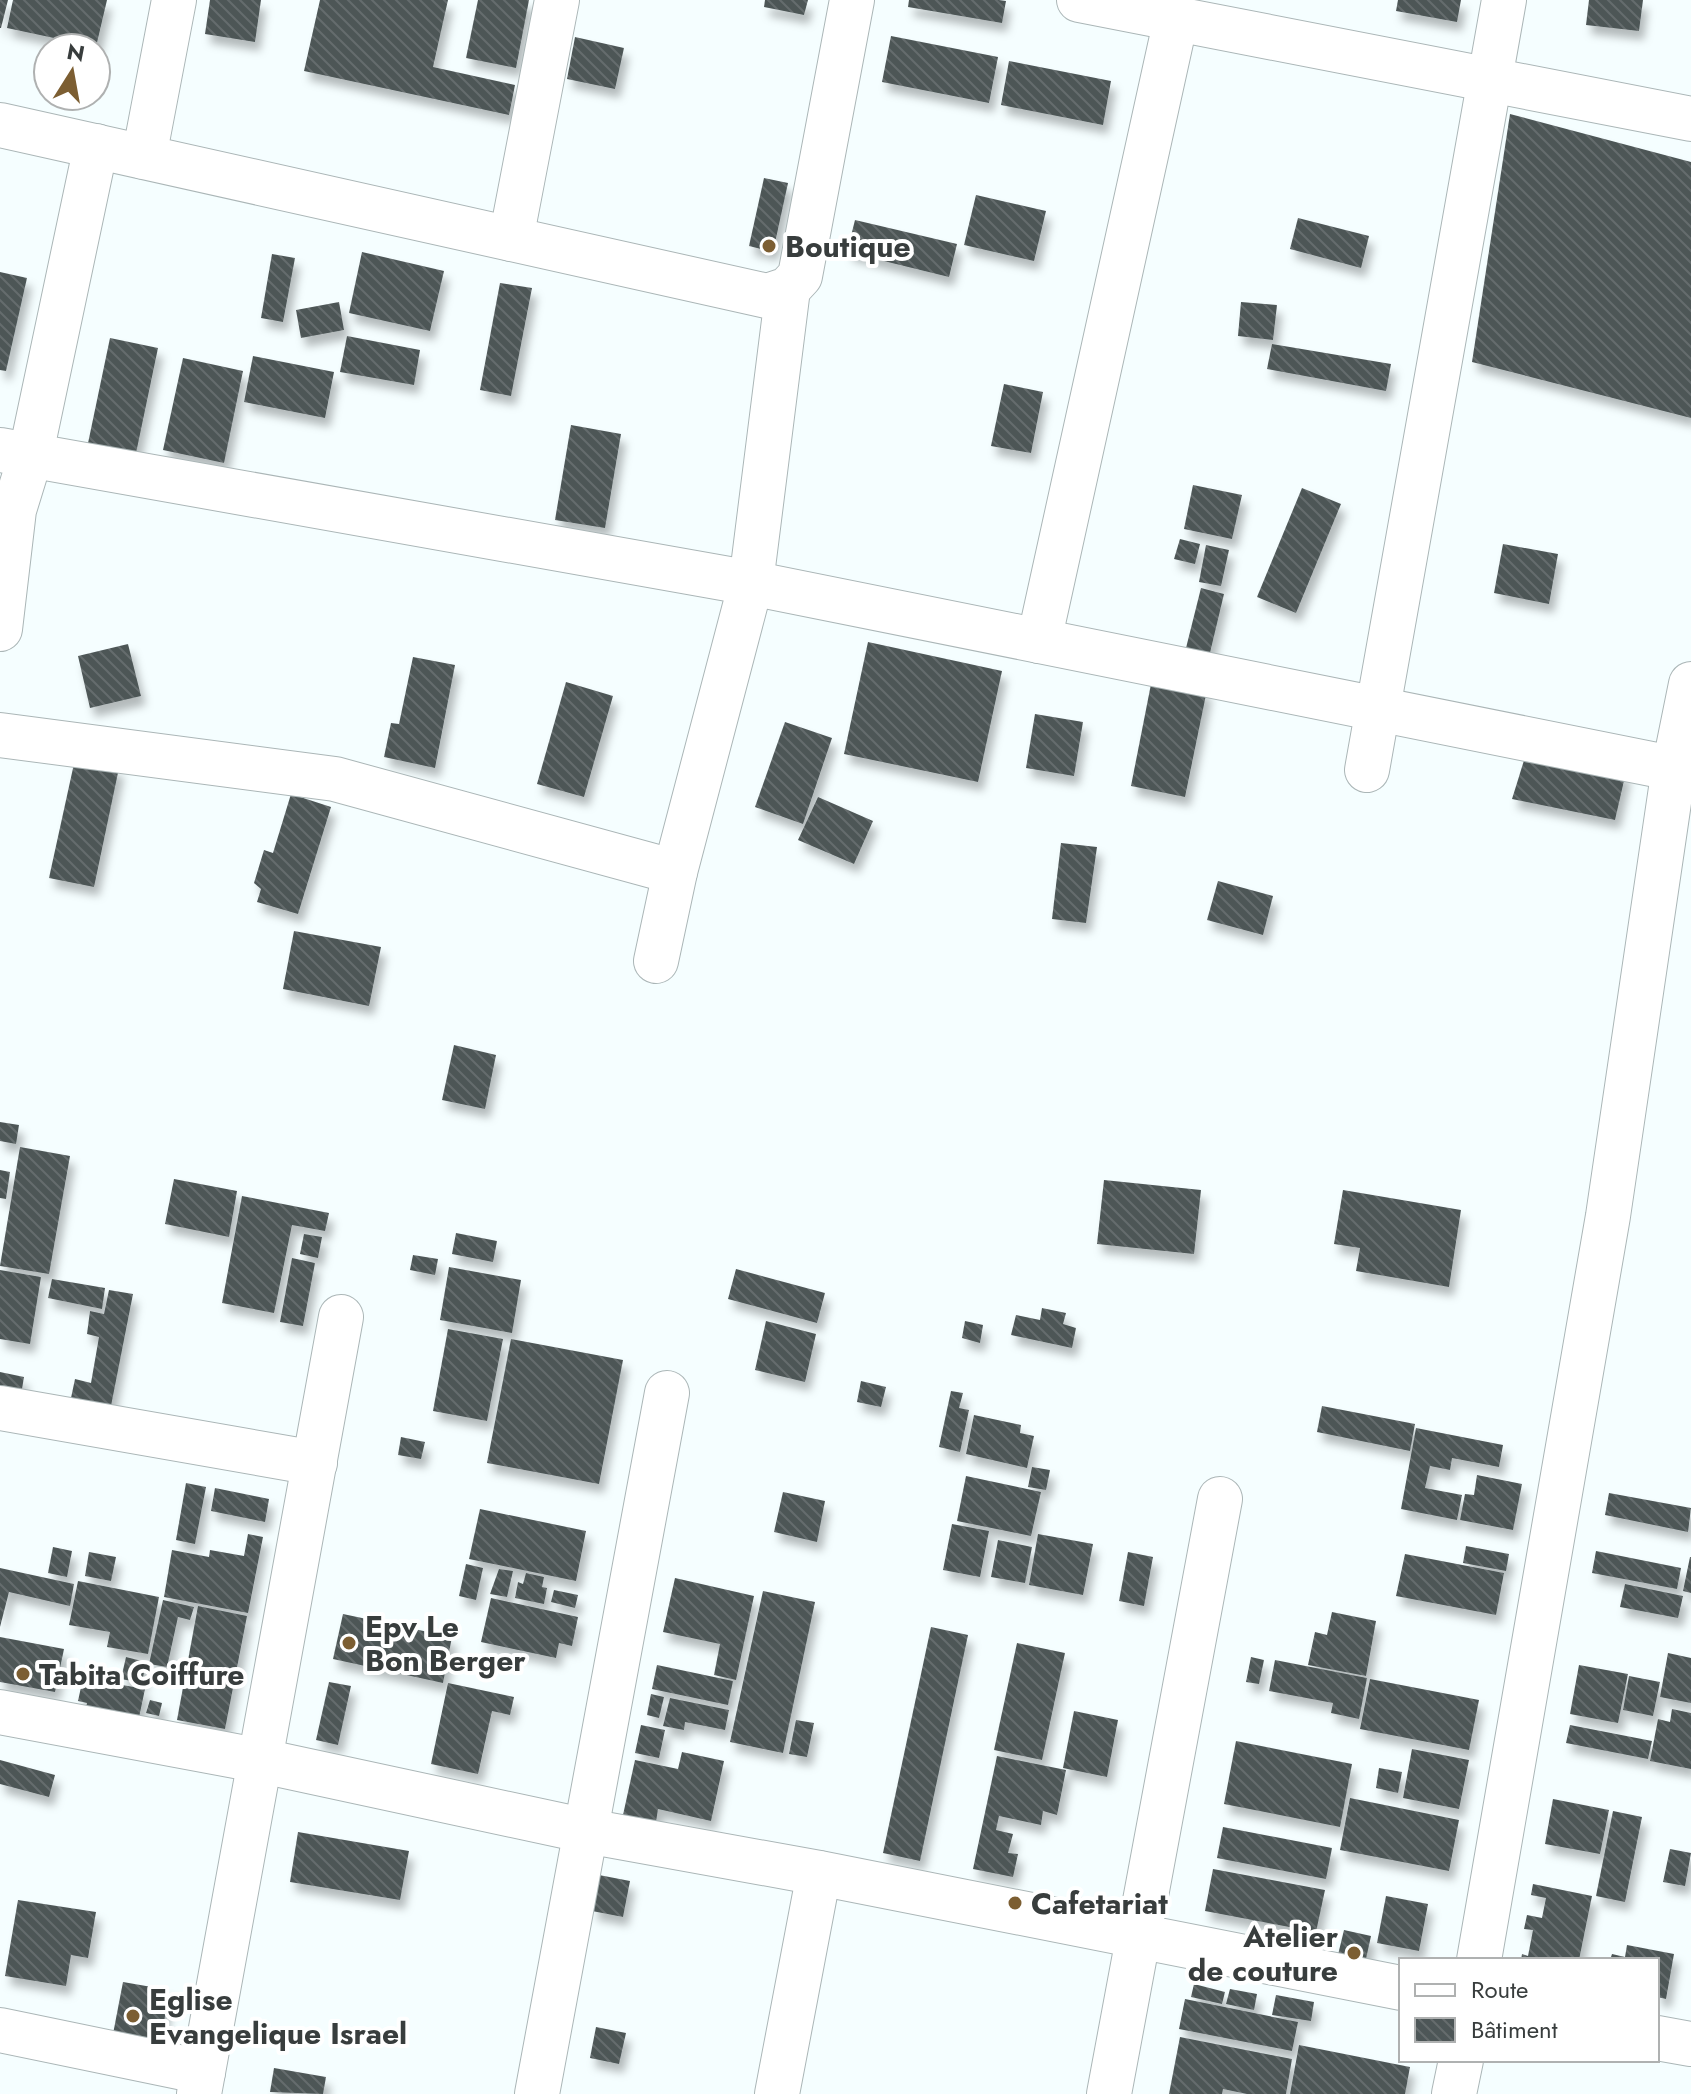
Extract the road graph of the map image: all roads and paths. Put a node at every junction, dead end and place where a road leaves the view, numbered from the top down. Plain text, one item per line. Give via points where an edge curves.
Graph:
1 (174, 0) edge
2 (557, 0) edge
3 (852, 0) edge
4 (1079, 0) edge
5 (1504, 0) edge
6 (1176, 19) junction
7 (1489, 81) junction
8 (1691, 119) edge
9 (0, 125) edge
10 (96, 146) junction
11 (144, 157) junction
12 (511, 239) junction
13 (788, 289) junction
14 (15, 454) edge
15 (751, 583) junction
16 (0, 629) edge
17 (1039, 641) junction
18 (1691, 684) edge
19 (1378, 709) junction
20 (0, 735) edge
21 (1367, 770) dead end
22 (1683, 770) edge
23 (675, 872) junction
24 (656, 961) dead end
25 (341, 1317) dead end
26 (667, 1393) dead end
27 (0, 1408) edge
28 (315, 1463) junction
29 (1220, 1499) dead end
30 (0, 1712) edge
31 (262, 1761) junction
32 (587, 1831) junction
33 (819, 1873) junction
34 (1138, 1936) junction
35 (1479, 1958) edge
36 (1399, 1988) edge
37 (0, 2030) edge
38 (1659, 2038) edge
39 (1691, 2044) edge
40 (1461, 2062) edge
41 (201, 2083) edge
42 (537, 2094) edge
43 (777, 2094) edge
44 (1109, 2094) edge
45 (1454, 2094) edge

1 - 11 street
2 - 12 street
3 - 13 street via 810,235 800,276
4 - 6 street
5 - 7 street
6 - 7 street
6 - 17 street
7 - 8 street
7 - 19 street
9 - 10 street
10 - 11 street
10 - 14 street
11 - 12 street
12 - 13 street via 767,296
13 - 15 street
14 - 15 street
14 - 16 street
15 - 17 street
15 - 23 street
17 - 19 street
18 - 22 street
19 - 21 street
19 - 22 street
20 - 23 street via 335,779
22 - 35 street
23 - 24 street
25 - 28 street
26 - 32 street
27 - 28 street
28 - 31 street
29 - 34 street
30 - 31 street
31 - 32 street
31 - 41 street
32 - 33 street
32 - 42 street
33 - 34 street
33 - 43 street
34 - 36 street
34 - 44 street
37 - 41 street
38 - 39 street
40 - 45 street

